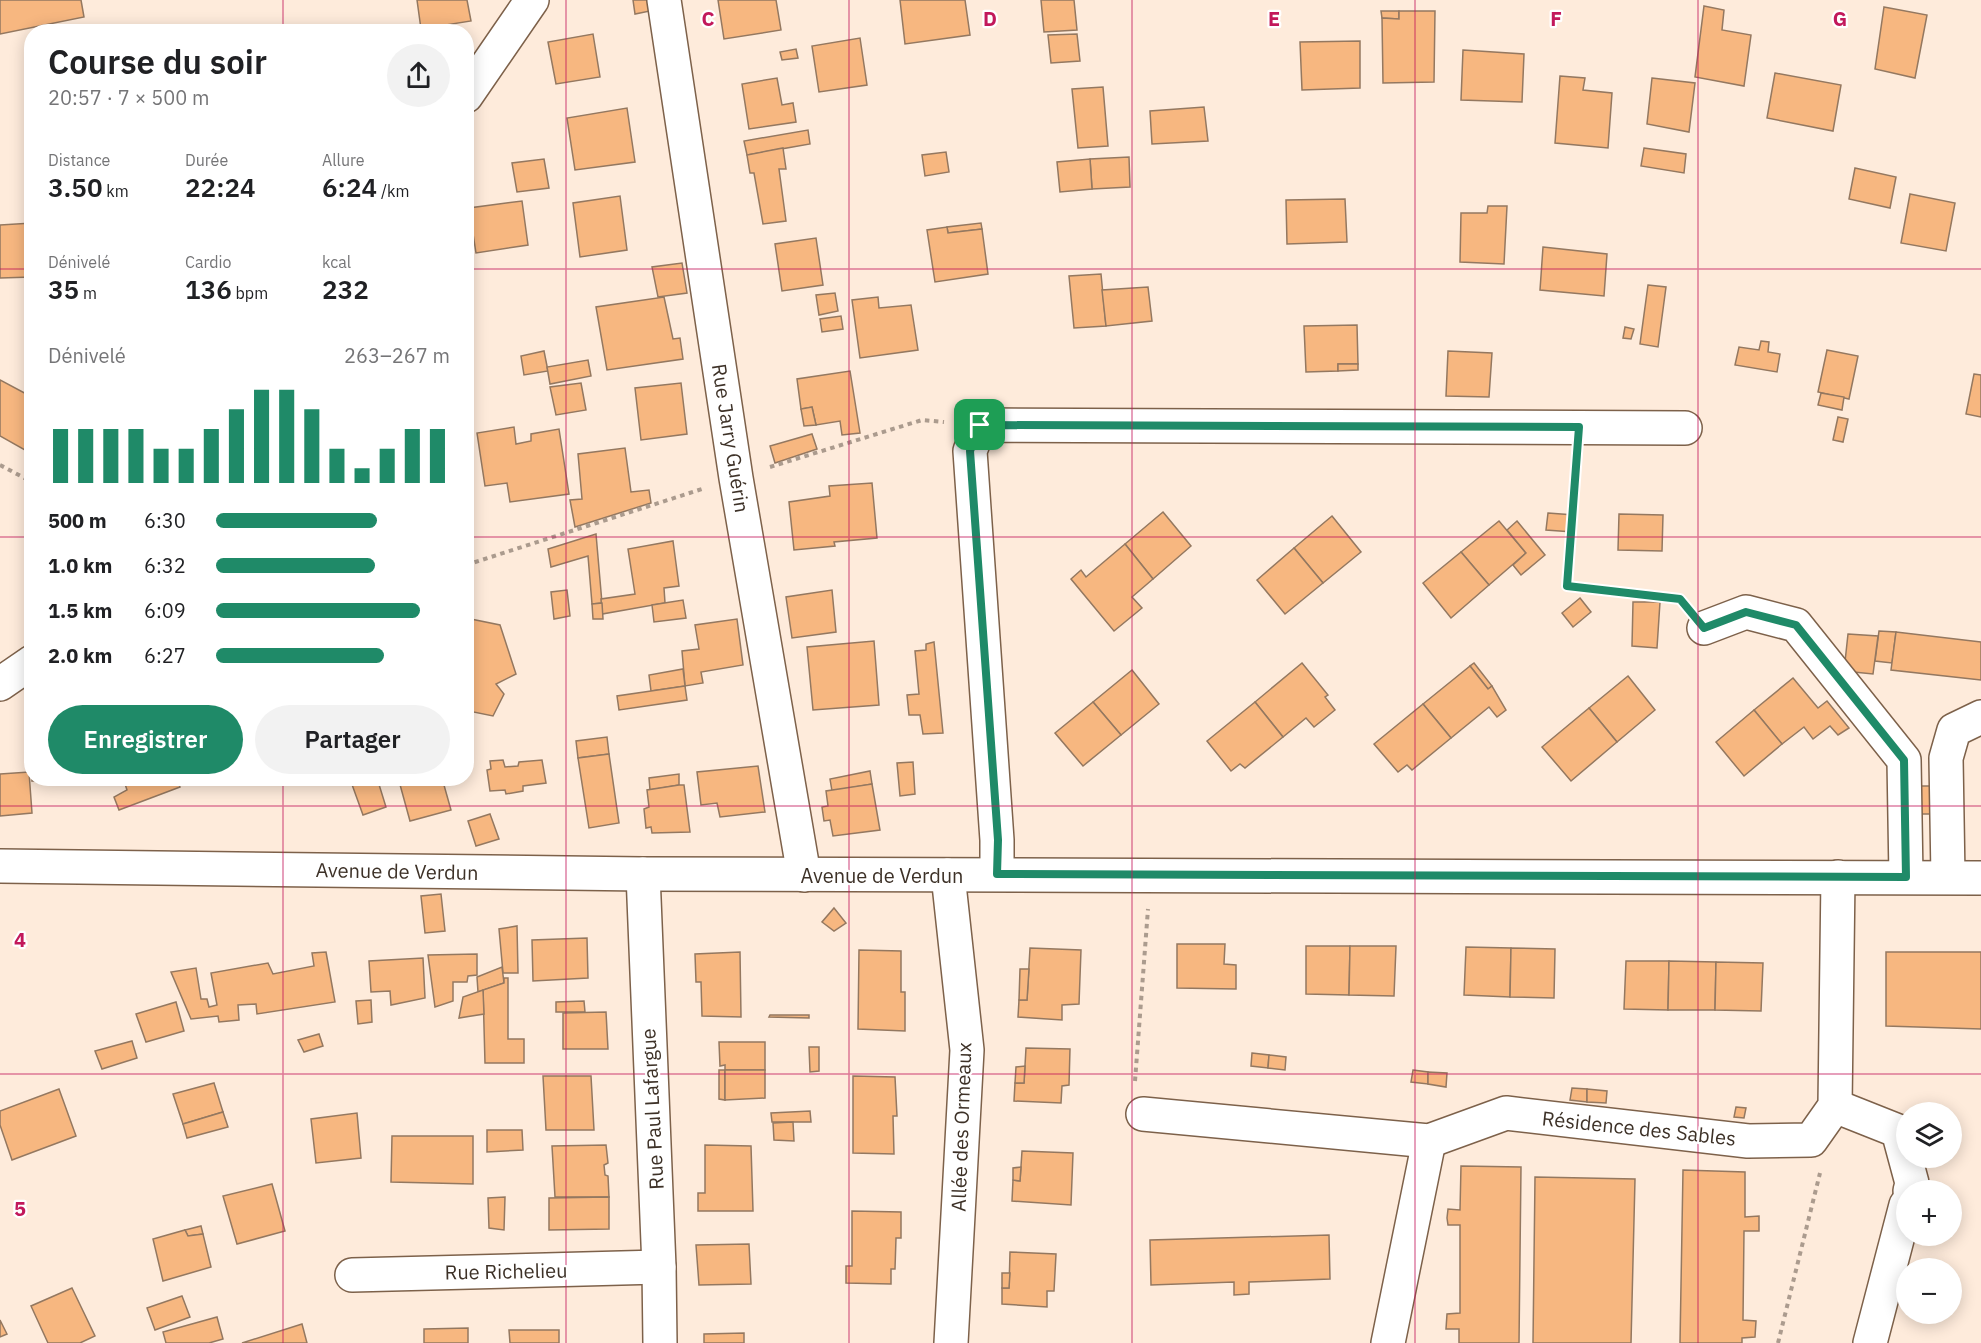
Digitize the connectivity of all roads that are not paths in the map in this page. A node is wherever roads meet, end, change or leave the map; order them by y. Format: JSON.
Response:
{"nodes":[{"id":1,"x":531,"y":0,"type":"edge"},
{"id":2,"x":664,"y":0,"type":"edge"},
{"id":3,"x":474,"y":84,"type":"edge"},
{"id":4,"x":1685,"y":428,"type":"dead end"},
{"id":5,"x":1704,"y":628,"type":"road end"},
{"id":6,"x":24,"y":668,"type":"edge"},
{"id":7,"x":0,"y":684,"type":"edge"},
{"id":8,"x":1981,"y":717,"type":"edge"},
{"id":9,"x":0,"y":866,"type":"edge"},
{"id":10,"x":643,"y":874,"type":"junction"},
{"id":11,"x":997,"y":874,"type":"junction"},
{"id":12,"x":804,"y":875,"type":"junction"},
{"id":13,"x":948,"y":875,"type":"junction"},
{"id":14,"x":1838,"y":877,"type":"junction"},
{"id":15,"x":1906,"y":877,"type":"junction"},
{"id":16,"x":1947,"y":877,"type":"junction"},
{"id":17,"x":1981,"y":878,"type":"edge"},
{"id":18,"x":1835,"y":1106,"type":"junction"},
{"id":19,"x":1143,"y":1114,"type":"road end"},
{"id":20,"x":1429,"y":1141,"type":"junction"},
{"id":21,"x":1911,"y":1180,"type":"edge"},
{"id":22,"x":1896,"y":1243,"type":"edge"},
{"id":23,"x":659,"y":1267,"type":"junction"},
{"id":24,"x":352,"y":1275,"type":"dead end"},
{"id":25,"x":660,"y":1343,"type":"edge"},
{"id":26,"x":951,"y":1343,"type":"edge"},
{"id":27,"x":1388,"y":1343,"type":"edge"},
{"id":28,"x":1870,"y":1343,"type":"edge"}],
"edges":[{"from":1,"to":3,"type":"street"},
{"from":2,"to":12,"type":"street","name":"Rue Jarry Guérin"},
{"from":4,"to":11,"type":"street"},
{"from":5,"to":15,"type":"street"},
{"from":6,"to":7,"type":"street"},
{"from":8,"to":16,"type":"street"},
{"from":9,"to":10,"type":"street","name":"Avenue de Verdun"},
{"from":10,"to":12,"type":"street","name":"Avenue de Verdun"},
{"from":10,"to":23,"type":"street","name":"Rue Paul Lafargue"},
{"from":11,"to":13,"type":"street","name":"Avenue de Verdun"},
{"from":11,"to":14,"type":"street","name":"Avenue de Verdun"},
{"from":12,"to":13,"type":"street","name":"Avenue de Verdun"},
{"from":13,"to":26,"type":"street","name":"Allée des Ormeaux"},
{"from":14,"to":15,"type":"street","name":"Avenue de Verdun"},
{"from":14,"to":18,"type":"street"},
{"from":15,"to":16,"type":"street","name":"Avenue de Verdun"},
{"from":16,"to":17,"type":"street","name":"Avenue de Verdun"},
{"from":18,"to":20,"type":"street","name":"Résidence des Sables"},
{"from":18,"to":21,"type":"street"},
{"from":19,"to":20,"type":"street","name":"Résidence des Sables"},
{"from":20,"to":27,"type":"street"},
{"from":22,"to":28,"type":"street"},
{"from":23,"to":24,"type":"street","name":"Rue Richelieu"},
{"from":23,"to":25,"type":"street","name":"Rue Paul Lafargue"}]}
